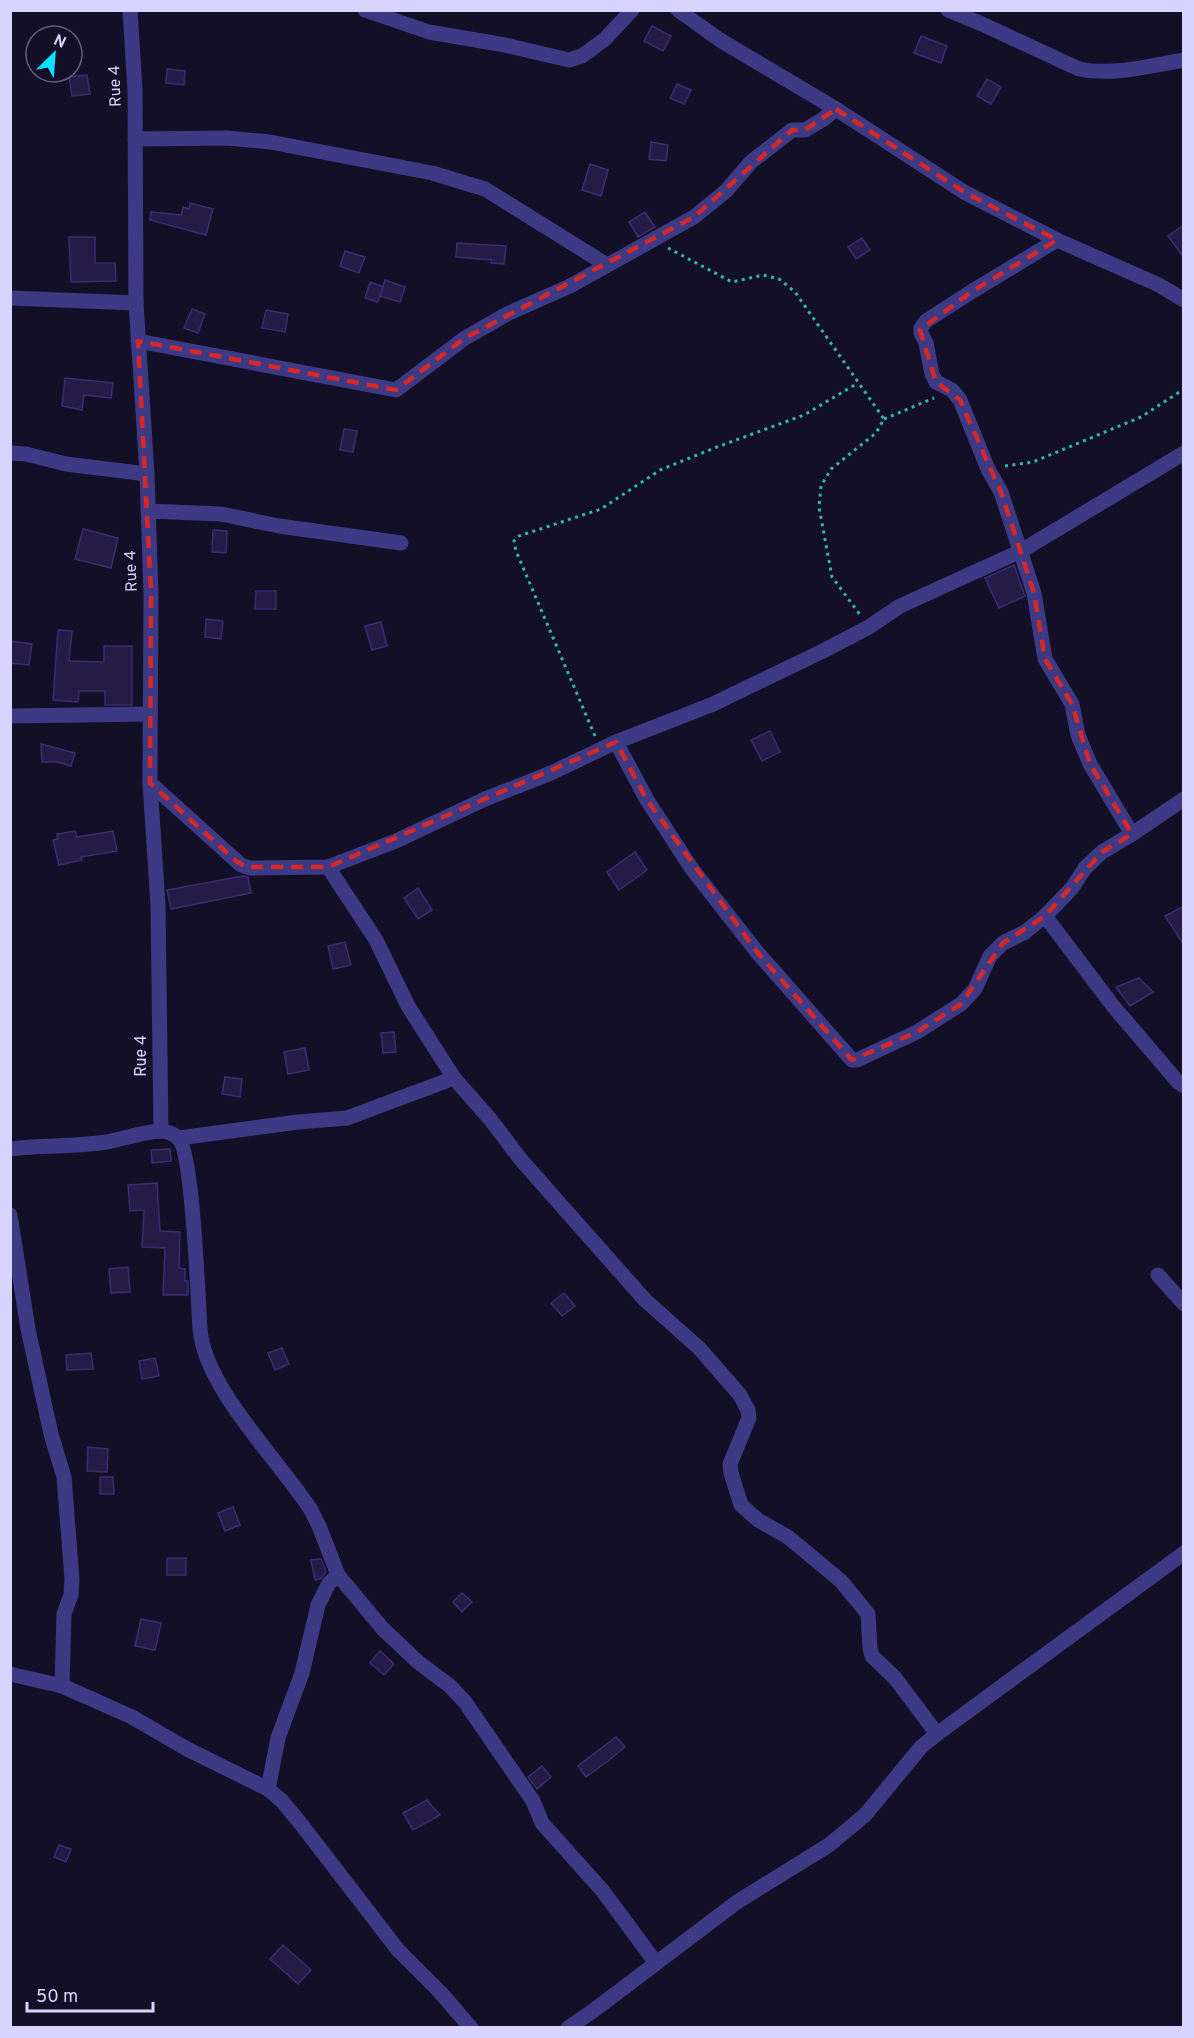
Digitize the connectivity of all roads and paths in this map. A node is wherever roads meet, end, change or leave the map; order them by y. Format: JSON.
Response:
{"nodes":[{"id":1,"x":130,"y":10,"type":"edge"},
{"id":2,"x":365,"y":10,"type":"edge"},
{"id":3,"x":632,"y":10,"type":"edge"},
{"id":4,"x":678,"y":10,"type":"edge"},
{"id":5,"x":948,"y":10,"type":"edge"},
{"id":6,"x":1184,"y":60,"type":"edge"},
{"id":7,"x":836,"y":109,"type":"junction"},
{"id":8,"x":135,"y":139,"type":"junction"},
{"id":9,"x":652,"y":240,"type":"junction"},
{"id":10,"x":1057,"y":240,"type":"junction"},
{"id":11,"x":608,"y":265,"type":"junction"},
{"id":12,"x":10,"y":298,"type":"edge"},
{"id":13,"x":1184,"y":300,"type":"edge"},
{"id":14,"x":136,"y":303,"type":"junction"},
{"id":15,"x":138,"y":341,"type":"junction"},
{"id":16,"x":858,"y":383,"type":"junction"},
{"id":17,"x":1184,"y":389,"type":"edge"},
{"id":18,"x":952,"y":390,"type":"junction"},
{"id":19,"x":884,"y":419,"type":"junction"},
{"id":20,"x":10,"y":453,"type":"edge"},
{"id":21,"x":1184,"y":453,"type":"edge"},
{"id":22,"x":988,"y":469,"type":"junction"},
{"id":23,"x":147,"y":474,"type":"junction"},
{"id":24,"x":148,"y":511,"type":"junction"},
{"id":25,"x":401,"y":543,"type":"dead end"},
{"id":26,"x":1021,"y":551,"type":"junction"},
{"id":27,"x":869,"y":627,"type":"junction"},
{"id":28,"x":150,"y":714,"type":"junction"},
{"id":29,"x":10,"y":716,"type":"edge"},
{"id":30,"x":616,"y":742,"type":"junction"},
{"id":31,"x":601,"y":749,"type":"junction"},
{"id":32,"x":150,"y":783,"type":"junction"},
{"id":33,"x":1184,"y":799,"type":"edge"},
{"id":34,"x":1132,"y":834,"type":"junction"},
{"id":35,"x":328,"y":867,"type":"junction"},
{"id":36,"x":1045,"y":916,"type":"junction"},
{"id":37,"x":454,"y":1078,"type":"junction"},
{"id":38,"x":1184,"y":1086,"type":"edge"},
{"id":39,"x":161,"y":1131,"type":"junction"},
{"id":40,"x":178,"y":1138,"type":"junction"},
{"id":41,"x":10,"y":1149,"type":"edge"},
{"id":42,"x":10,"y":1215,"type":"edge"},
{"id":43,"x":1158,"y":1275,"type":"dead end"},
{"id":44,"x":1184,"y":1304,"type":"edge"},
{"id":45,"x":1184,"y":1554,"type":"edge"},
{"id":46,"x":338,"y":1575,"type":"junction"},
{"id":47,"x":10,"y":1674,"type":"edge"},
{"id":48,"x":62,"y":1686,"type":"junction"},
{"id":49,"x":937,"y":1734,"type":"junction"},
{"id":50,"x":268,"y":1789,"type":"junction"},
{"id":51,"x":656,"y":1963,"type":"junction"},
{"id":52,"x":471,"y":2028,"type":"edge"},
{"id":53,"x":568,"y":2028,"type":"edge"}],
"edges":[{"from":1,"to":8,"type":"street","name":"Rue 4"},
{"from":2,"to":3,"type":"street"},
{"from":4,"to":7,"type":"street"},
{"from":5,"to":6,"type":"street"},
{"from":7,"to":9,"type":"street"},
{"from":7,"to":10,"type":"street"},
{"from":8,"to":11,"type":"street"},
{"from":8,"to":14,"type":"street","name":"Rue 4"},
{"from":9,"to":11,"type":"street"},
{"from":9,"to":16,"type":"path"},
{"from":10,"to":13,"type":"street"},
{"from":10,"to":18,"type":"street"},
{"from":11,"to":15,"type":"street"},
{"from":12,"to":14,"type":"street"},
{"from":14,"to":15,"type":"street","name":"Rue 4"},
{"from":15,"to":23,"type":"street","name":"Rue 4"},
{"from":16,"to":19,"type":"path"},
{"from":16,"to":31,"type":"path"},
{"from":17,"to":22,"type":"path"},
{"from":18,"to":19,"type":"path"},
{"from":18,"to":22,"type":"street"},
{"from":19,"to":27,"type":"path"},
{"from":20,"to":23,"type":"street"},
{"from":21,"to":26,"type":"street"},
{"from":22,"to":26,"type":"street"},
{"from":23,"to":24,"type":"street","name":"Rue 4"},
{"from":24,"to":25,"type":"street"},
{"from":24,"to":28,"type":"street","name":"Rue 4"},
{"from":26,"to":27,"type":"street"},
{"from":26,"to":34,"type":"street"},
{"from":27,"to":30,"type":"street"},
{"from":28,"to":29,"type":"street"},
{"from":28,"to":32,"type":"street","name":"Rue 4"},
{"from":30,"to":31,"type":"street"},
{"from":30,"to":36,"type":"street"},
{"from":31,"to":35,"type":"street"},
{"from":32,"to":35,"type":"street"},
{"from":32,"to":39,"type":"street","name":"Rue 4"},
{"from":33,"to":34,"type":"street"},
{"from":34,"to":36,"type":"street"},
{"from":35,"to":37,"type":"street"},
{"from":36,"to":38,"type":"street"},
{"from":37,"to":40,"type":"street"},
{"from":37,"to":49,"type":"street"},
{"from":39,"to":40,"type":"street"},
{"from":39,"to":41,"type":"street"},
{"from":40,"to":46,"type":"street"},
{"from":42,"to":48,"type":"street"},
{"from":43,"to":44,"type":"street"},
{"from":45,"to":49,"type":"street"},
{"from":46,"to":50,"type":"street"},
{"from":46,"to":51,"type":"street"},
{"from":47,"to":48,"type":"street"},
{"from":48,"to":50,"type":"street"},
{"from":49,"to":51,"type":"street"},
{"from":50,"to":52,"type":"street"},
{"from":51,"to":53,"type":"street"}]}
